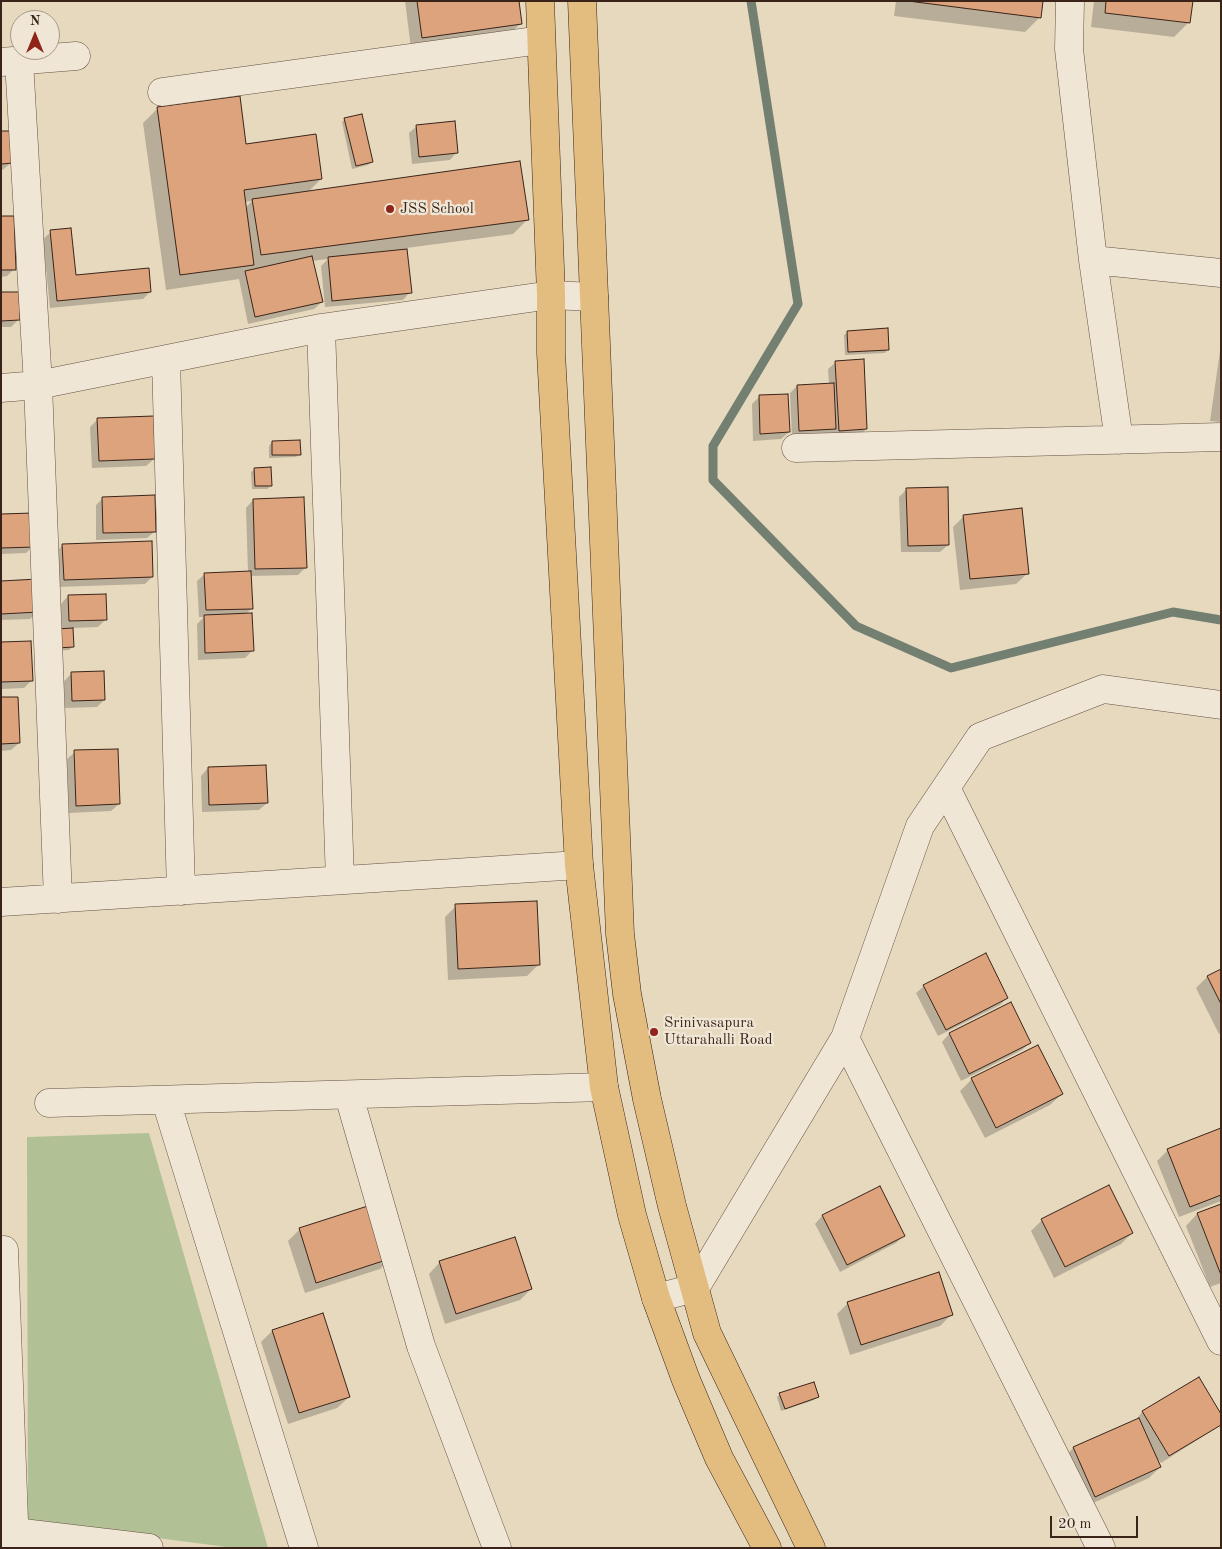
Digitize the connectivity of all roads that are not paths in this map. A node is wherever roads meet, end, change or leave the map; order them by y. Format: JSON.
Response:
{"nodes":[{"id":1,"x":540,"y":1,"type":"edge"},
{"id":2,"x":582,"y":1,"type":"edge"},
{"id":3,"x":1070,"y":1,"type":"edge"},
{"id":4,"x":542,"y":40,"type":"junction"},
{"id":5,"x":76,"y":56,"type":"dead end"},
{"id":6,"x":10,"y":61,"type":"edge"},
{"id":7,"x":162,"y":92,"type":"dead end"},
{"id":8,"x":1093,"y":260,"type":"junction"},
{"id":9,"x":1221,"y":273,"type":"edge"},
{"id":10,"x":552,"y":295,"type":"junction"},
{"id":11,"x":594,"y":297,"type":"junction"},
{"id":12,"x":320,"y":328,"type":"junction"},
{"id":13,"x":166,"y":360,"type":"junction"},
{"id":14,"x":38,"y":385,"type":"junction"},
{"id":15,"x":1,"y":388,"type":"edge"},
{"id":16,"x":1221,"y":437,"type":"edge"},
{"id":17,"x":1119,"y":440,"type":"junction"},
{"id":18,"x":796,"y":448,"type":"dead end"},
{"id":19,"x":1218,"y":710,"type":"edge"},
{"id":20,"x":946,"y":788,"type":"junction"},
{"id":21,"x":580,"y":865,"type":"junction"},
{"id":22,"x":340,"y":880,"type":"junction"},
{"id":23,"x":181,"y":891,"type":"junction"},
{"id":24,"x":58,"y":899,"type":"junction"},
{"id":25,"x":1,"y":902,"type":"edge"},
{"id":26,"x":845,"y":1038,"type":"junction"},
{"id":27,"x":604,"y":1088,"type":"junction"},
{"id":28,"x":349,"y":1096,"type":"junction"},
{"id":29,"x":166,"y":1101,"type":"junction"},
{"id":30,"x":49,"y":1103,"type":"dead end"},
{"id":31,"x":4,"y":1250,"type":"dead end"},
{"id":32,"x":695,"y":1288,"type":"junction"},
{"id":33,"x":656,"y":1298,"type":"junction"},
{"id":34,"x":5,"y":1331,"type":"edge"},
{"id":35,"x":1221,"y":1341,"type":"edge"},
{"id":36,"x":7,"y":1488,"type":"edge"},
{"id":37,"x":14,"y":1540,"type":"edge"},
{"id":38,"x":149,"y":1548,"type":"edge"},
{"id":39,"x":304,"y":1548,"type":"edge"},
{"id":40,"x":497,"y":1548,"type":"edge"},
{"id":41,"x":767,"y":1548,"type":"edge"},
{"id":42,"x":811,"y":1548,"type":"edge"},
{"id":43,"x":1101,"y":1548,"type":"edge"}],
"edges":[{"from":1,"to":4,"type":"main road"},
{"from":2,"to":11,"type":"main road"},
{"from":3,"to":8,"type":"street"},
{"from":4,"to":7,"type":"street"},
{"from":4,"to":10,"type":"main road"},
{"from":5,"to":6,"type":"street"},
{"from":6,"to":14,"type":"street"},
{"from":8,"to":9,"type":"street"},
{"from":8,"to":17,"type":"street"},
{"from":10,"to":11,"type":"street"},
{"from":10,"to":12,"type":"street"},
{"from":10,"to":21,"type":"main road"},
{"from":11,"to":32,"type":"main road"},
{"from":12,"to":13,"type":"street"},
{"from":12,"to":22,"type":"street"},
{"from":13,"to":14,"type":"street"},
{"from":13,"to":23,"type":"street"},
{"from":14,"to":15,"type":"street"},
{"from":14,"to":24,"type":"street"},
{"from":16,"to":17,"type":"street"},
{"from":17,"to":18,"type":"street"},
{"from":19,"to":20,"type":"street"},
{"from":20,"to":26,"type":"street"},
{"from":20,"to":35,"type":"street"},
{"from":21,"to":22,"type":"street"},
{"from":21,"to":27,"type":"main road"},
{"from":22,"to":23,"type":"street"},
{"from":23,"to":24,"type":"street"},
{"from":24,"to":25,"type":"street"},
{"from":26,"to":32,"type":"street"},
{"from":26,"to":43,"type":"street"},
{"from":27,"to":28,"type":"street"},
{"from":27,"to":33,"type":"main road"},
{"from":28,"to":29,"type":"street"},
{"from":28,"to":40,"type":"street"},
{"from":29,"to":30,"type":"street"},
{"from":29,"to":39,"type":"street"},
{"from":31,"to":34,"type":"street"},
{"from":32,"to":33,"type":"street"},
{"from":32,"to":42,"type":"main road"},
{"from":33,"to":41,"type":"main road"},
{"from":34,"to":36,"type":"street"},
{"from":36,"to":37,"type":"street"},
{"from":37,"to":38,"type":"street"}]}
